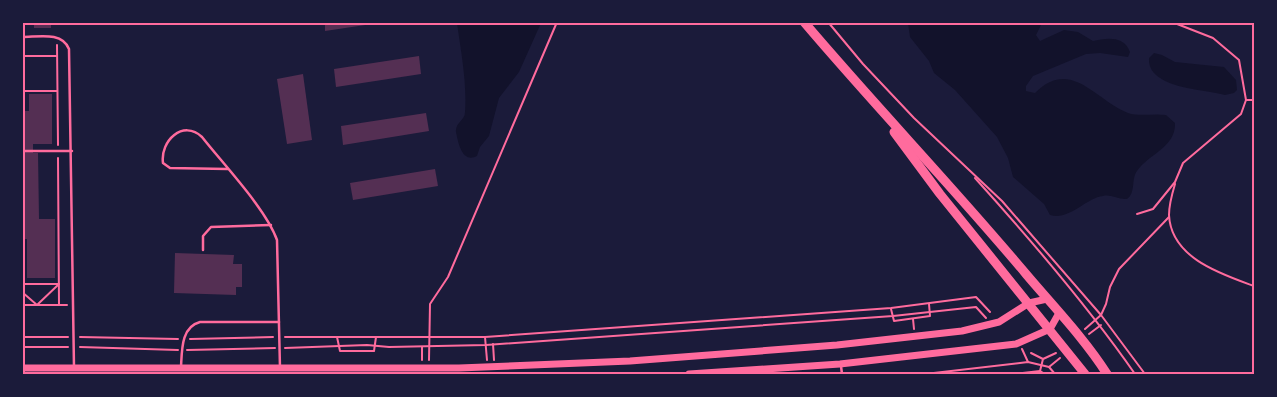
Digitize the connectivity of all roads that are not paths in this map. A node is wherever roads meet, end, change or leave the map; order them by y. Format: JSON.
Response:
{"nodes":[{"id":1,"x":804,"y":22,"type":"edge"},
{"id":2,"x":22,"y":37,"type":"edge"},
{"id":3,"x":874,"y":104,"type":"junction"},
{"id":4,"x":22,"y":151,"type":"edge"},
{"id":5,"x":72,"y":151,"type":"junction"},
{"id":6,"x":227,"y":169,"type":"junction"},
{"id":7,"x":271,"y":225,"type":"junction"},
{"id":8,"x":202,"y":250,"type":"dead end"},
{"id":9,"x":1047,"y":299,"type":"junction"},
{"id":10,"x":1029,"y":303,"type":"junction"},
{"id":11,"x":1059,"y":313,"type":"junction"},
{"id":12,"x":278,"y":322,"type":"junction"},
{"id":13,"x":1050,"y":329,"type":"junction"},
{"id":14,"x":840,"y":364,"type":"junction"},
{"id":15,"x":74,"y":367,"type":"junction"},
{"id":16,"x":22,"y":368,"type":"edge"},
{"id":17,"x":180,"y":368,"type":"junction"},
{"id":18,"x":280,"y":368,"type":"junction"},
{"id":19,"x":690,"y":374,"type":"edge"},
{"id":20,"x":842,"y":374,"type":"edge"},
{"id":21,"x":1085,"y":374,"type":"edge"},
{"id":22,"x":1107,"y":374,"type":"edge"}],
"edges":[{"from":1,"to":3,"type":"highway"},
{"from":2,"to":5,"type":"lane"},
{"from":3,"to":9,"type":"highway"},
{"from":3,"to":10,"type":"highway"},
{"from":4,"to":5,"type":"lane"},
{"from":5,"to":15,"type":"lane"},
{"from":6,"to":6,"type":"lane"},
{"from":6,"to":7,"type":"lane"},
{"from":7,"to":8,"type":"lane"},
{"from":7,"to":12,"type":"lane"},
{"from":9,"to":10,"type":"main road"},
{"from":9,"to":11,"type":"highway"},
{"from":10,"to":13,"type":"highway"},
{"from":10,"to":18,"type":"main road"},
{"from":11,"to":13,"type":"main road"},
{"from":11,"to":22,"type":"highway"},
{"from":12,"to":17,"type":"lane"},
{"from":12,"to":18,"type":"lane"},
{"from":13,"to":14,"type":"main road"},
{"from":13,"to":21,"type":"highway"},
{"from":14,"to":19,"type":"main road"},
{"from":14,"to":20,"type":"lane"},
{"from":15,"to":16,"type":"main road"},
{"from":15,"to":17,"type":"main road"},
{"from":17,"to":18,"type":"main road"}]}
